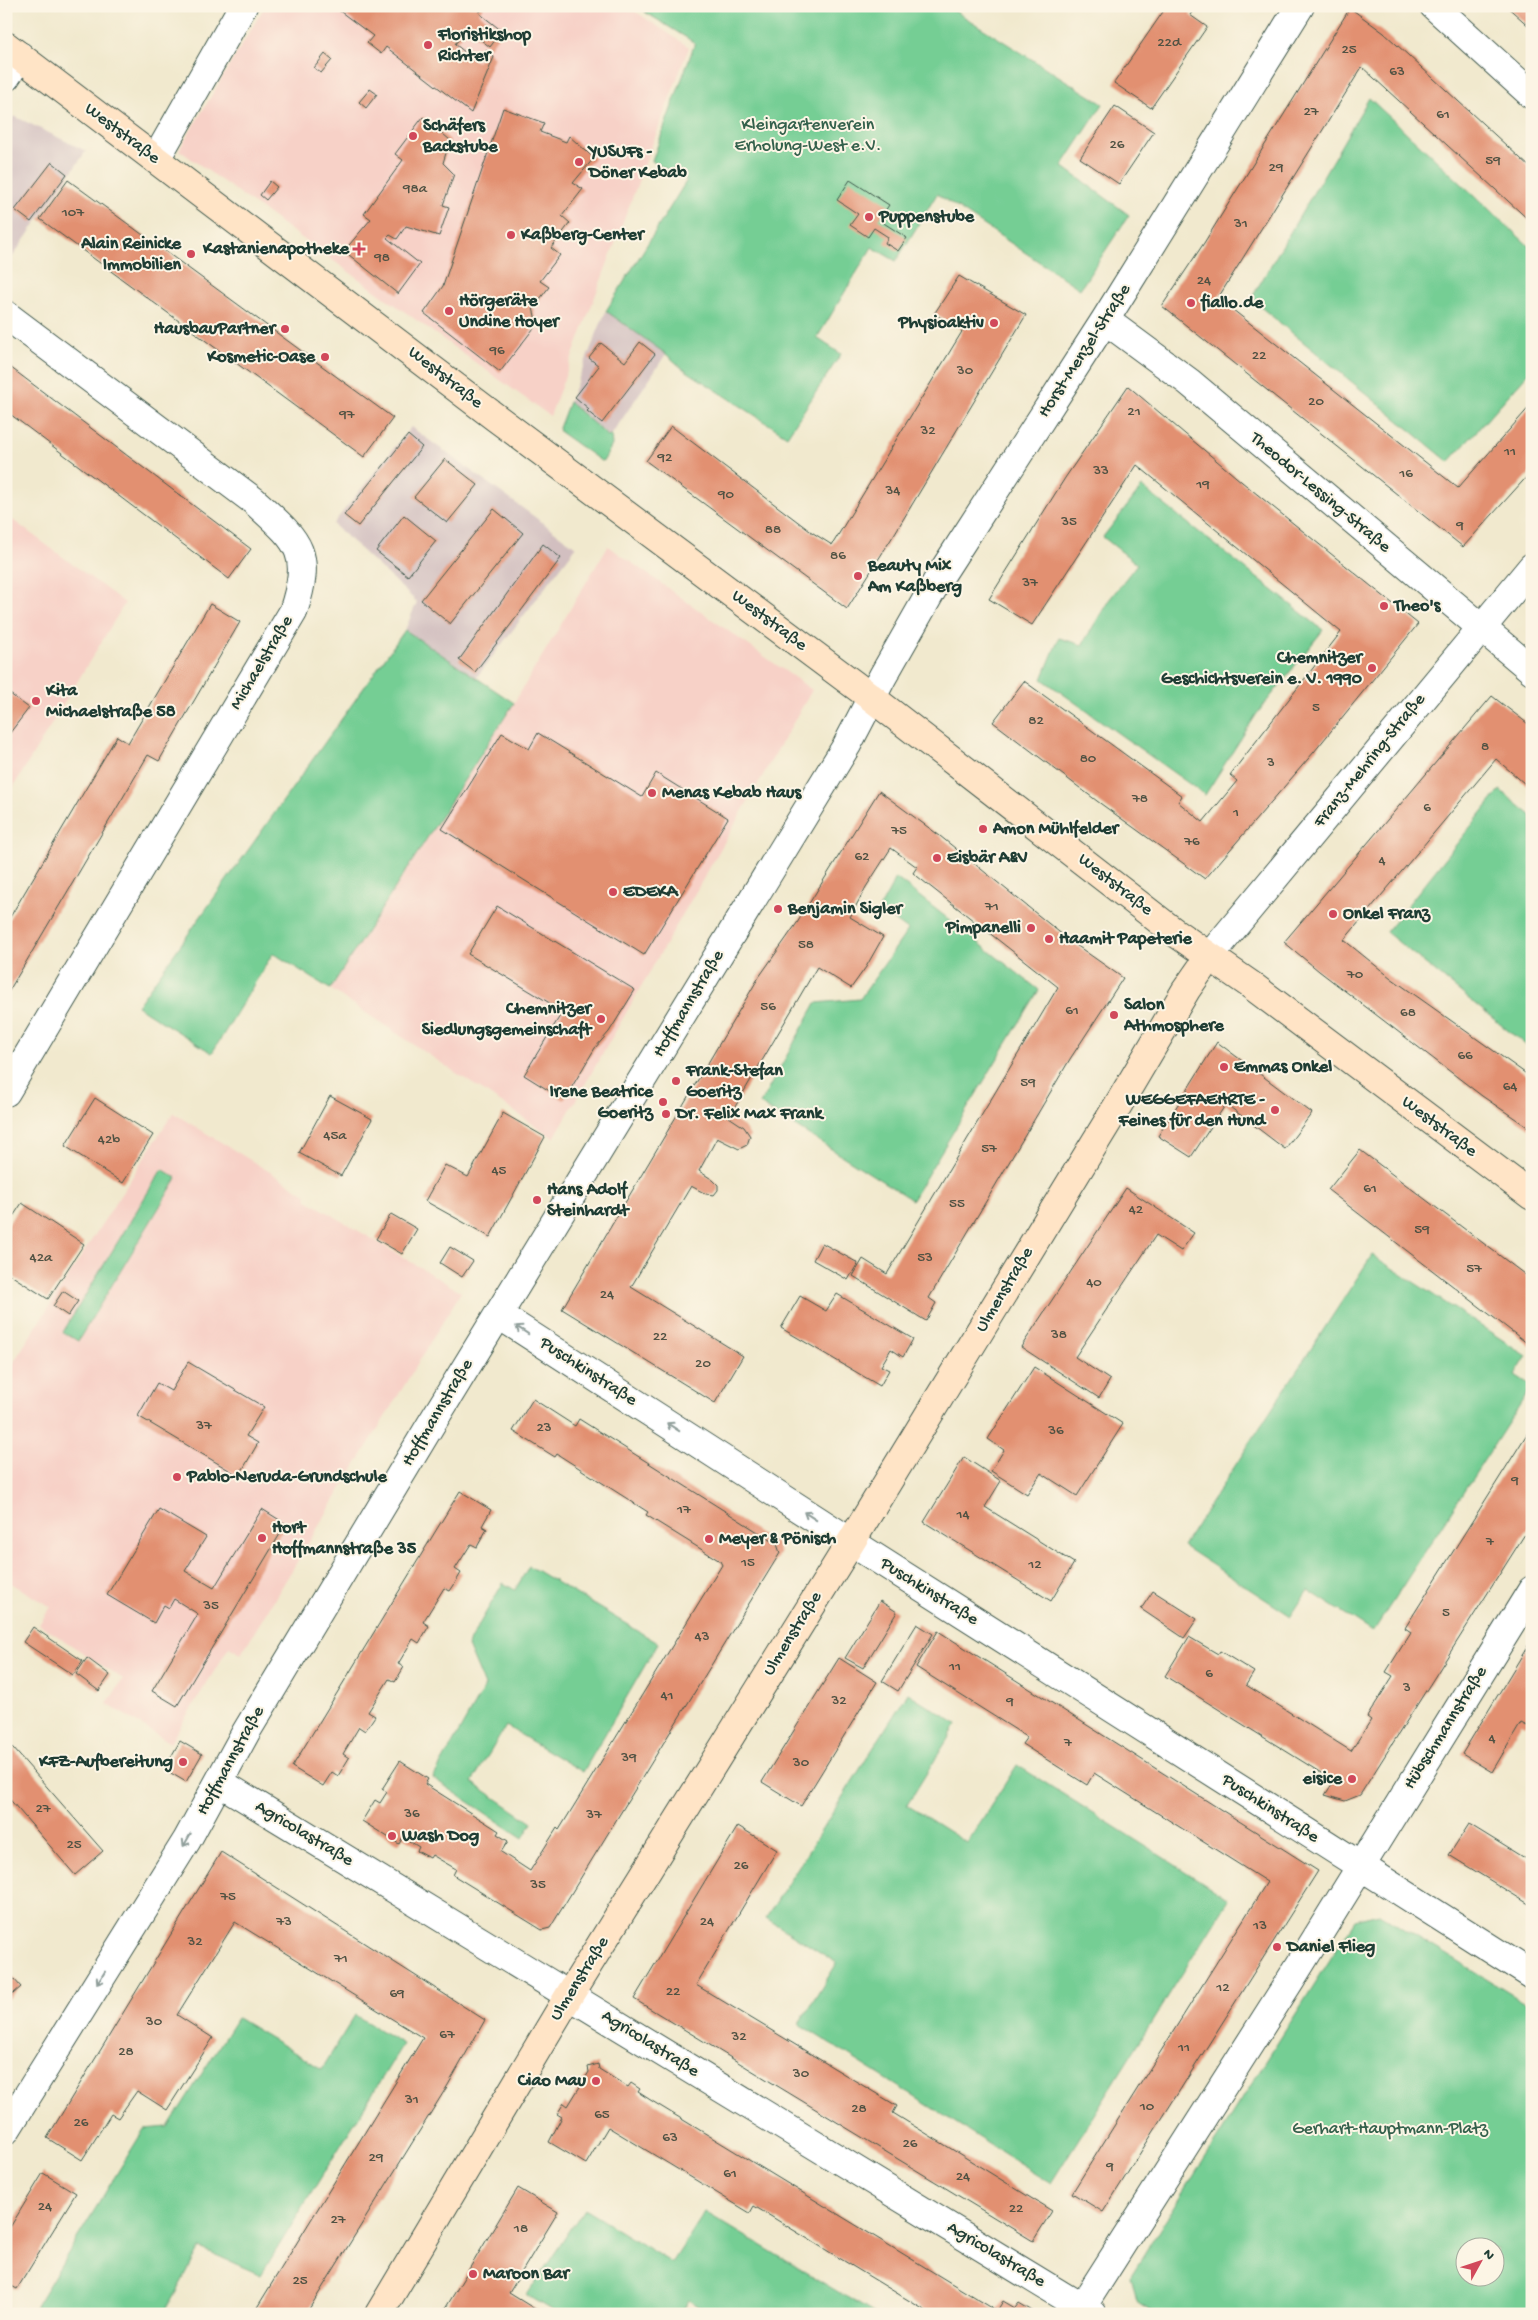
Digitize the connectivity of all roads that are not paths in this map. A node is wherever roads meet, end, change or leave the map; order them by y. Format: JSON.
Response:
{"nodes":[{"id":1,"x":243,"y":6,"type":"edge"},
{"id":2,"x":1300,"y":6,"type":"edge"},
{"id":3,"x":1434,"y":6,"type":"edge"},
{"id":4,"x":11,"y":60,"type":"edge"},
{"id":5,"x":1532,"y":95,"type":"edge"},
{"id":6,"x":156,"y":159,"type":"junction"},
{"id":7,"x":6,"y":315,"type":"edge"},
{"id":8,"x":1105,"y":320,"type":"junction"},
{"id":9,"x":1532,"y":566,"type":"edge"},
{"id":10,"x":1480,"y":628,"type":"junction"},
{"id":11,"x":1532,"y":670,"type":"edge"},
{"id":12,"x":872,"y":698,"type":"junction"},
{"id":13,"x":1210,"y":957,"type":"junction"},
{"id":14,"x":6,"y":1092,"type":"edge"},
{"id":15,"x":1532,"y":1196,"type":"edge"},
{"id":16,"x":499,"y":1315,"type":"junction"},
{"id":17,"x":851,"y":1542,"type":"junction"},
{"id":18,"x":1532,"y":1590,"type":"edge"},
{"id":19,"x":218,"y":1782,"type":"junction"},
{"id":20,"x":1360,"y":1866,"type":"junction"},
{"id":21,"x":1532,"y":1975,"type":"edge"},
{"id":22,"x":570,"y":1994,"type":"junction"},
{"id":23,"x":6,"y":2130,"type":"edge"},
{"id":24,"x":1087,"y":2311,"type":"edge"},
{"id":25,"x":379,"y":2314,"type":"edge"}],
"edges":[{"from":1,"to":6,"type":"street"},
{"from":2,"to":8,"type":"street","name":"Horst-Menzel-Straße"},
{"from":3,"to":5,"type":"street"},
{"from":4,"to":6,"type":"street","name":"Weststraße"},
{"from":6,"to":12,"type":"street","name":"Weststraße"},
{"from":7,"to":14,"type":"street","name":"Michaelstraße"},
{"from":8,"to":10,"type":"street","name":"Theodor-Lessing-Straße"},
{"from":8,"to":12,"type":"street","name":"Horst-Menzel-Straße"},
{"from":9,"to":10,"type":"street","name":"Franz-Mehring-Straße"},
{"from":10,"to":11,"type":"street","name":"Theodor-Lessing-Straße"},
{"from":10,"to":13,"type":"street","name":"Franz-Mehring-Straße"},
{"from":12,"to":13,"type":"street","name":"Weststraße"},
{"from":12,"to":16,"type":"street","name":"Hoffmannstraße"},
{"from":13,"to":15,"type":"street","name":"Weststraße"},
{"from":13,"to":17,"type":"street","name":"Ulmenstraße"},
{"from":17,"to":16,"type":"street","name":"Puschkinstraße","one_way":true},
{"from":16,"to":19,"type":"street","name":"Hoffmannstraße"},
{"from":17,"to":20,"type":"street","name":"Puschkinstraße"},
{"from":17,"to":22,"type":"street","name":"Ulmenstraße"},
{"from":18,"to":20,"type":"street","name":"Hübschmannstraße"},
{"from":19,"to":22,"type":"street","name":"Agricolastraße"},
{"from":19,"to":23,"type":"street","name":"Hoffmannstraße","one_way":true},
{"from":20,"to":21,"type":"street"},
{"from":20,"to":24,"type":"street"},
{"from":22,"to":24,"type":"street","name":"Agricolastraße"},
{"from":22,"to":25,"type":"street","name":"Ulmenstraße"}]}
